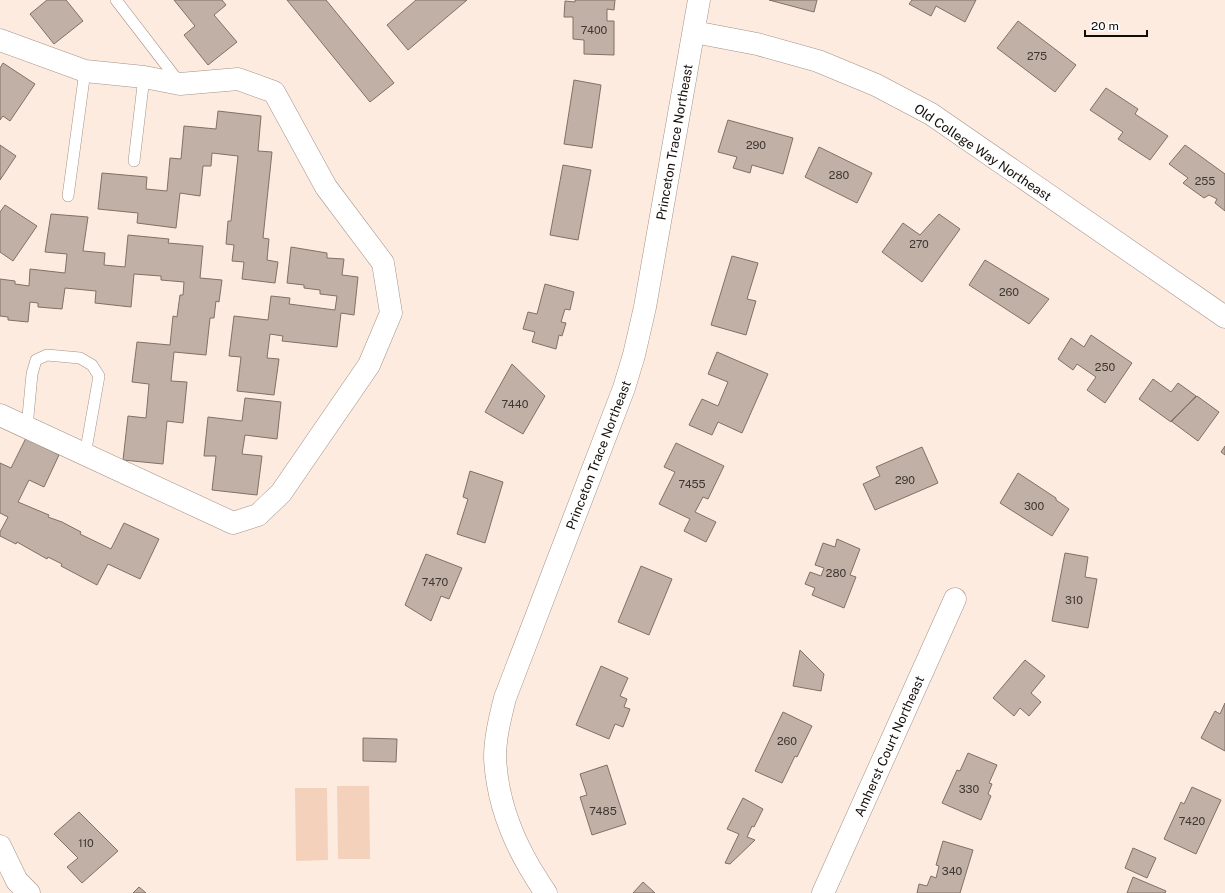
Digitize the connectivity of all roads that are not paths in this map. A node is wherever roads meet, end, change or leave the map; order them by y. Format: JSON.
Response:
{"nodes":[{"id":1,"x":116,"y":0,"type":"edge"},
{"id":2,"x":700,"y":0,"type":"edge"},
{"id":3,"x":694,"y":32,"type":"junction"},
{"id":4,"x":0,"y":40,"type":"edge"},
{"id":5,"x":85,"y":71,"type":"junction"},
{"id":6,"x":144,"y":77,"type":"junction"},
{"id":7,"x":180,"y":84,"type":"junction"},
{"id":8,"x":134,"y":161,"type":"dead end"},
{"id":9,"x":68,"y":196,"type":"dead end"},
{"id":10,"x":1225,"y":317,"type":"edge"},
{"id":11,"x":0,"y":415,"type":"edge"},
{"id":12,"x":27,"y":427,"type":"junction"},
{"id":13,"x":85,"y":455,"type":"junction"},
{"id":14,"x":955,"y":599,"type":"dead end"},
{"id":15,"x":0,"y":846,"type":"edge"},
{"id":16,"x":29,"y":893,"type":"edge"},
{"id":17,"x":546,"y":893,"type":"edge"},
{"id":18,"x":823,"y":893,"type":"edge"}],
"edges":[{"from":1,"to":7,"type":"lane"},
{"from":2,"to":3,"type":"street","name":"Princeton Trace Northeast"},
{"from":3,"to":10,"type":"street","name":"Old College Way Northeast"},
{"from":3,"to":17,"type":"street","name":"Princeton Trace Northeast"},
{"from":4,"to":5,"type":"street"},
{"from":5,"to":6,"type":"street"},
{"from":5,"to":9,"type":"lane"},
{"from":6,"to":7,"type":"street"},
{"from":6,"to":8,"type":"lane"},
{"from":7,"to":13,"type":"street"},
{"from":11,"to":12,"type":"street"},
{"from":12,"to":13,"type":"street"},
{"from":12,"to":13,"type":"lane"},
{"from":14,"to":18,"type":"street","name":"Amherst Court Northeast"},
{"from":15,"to":16,"type":"street"}]}
